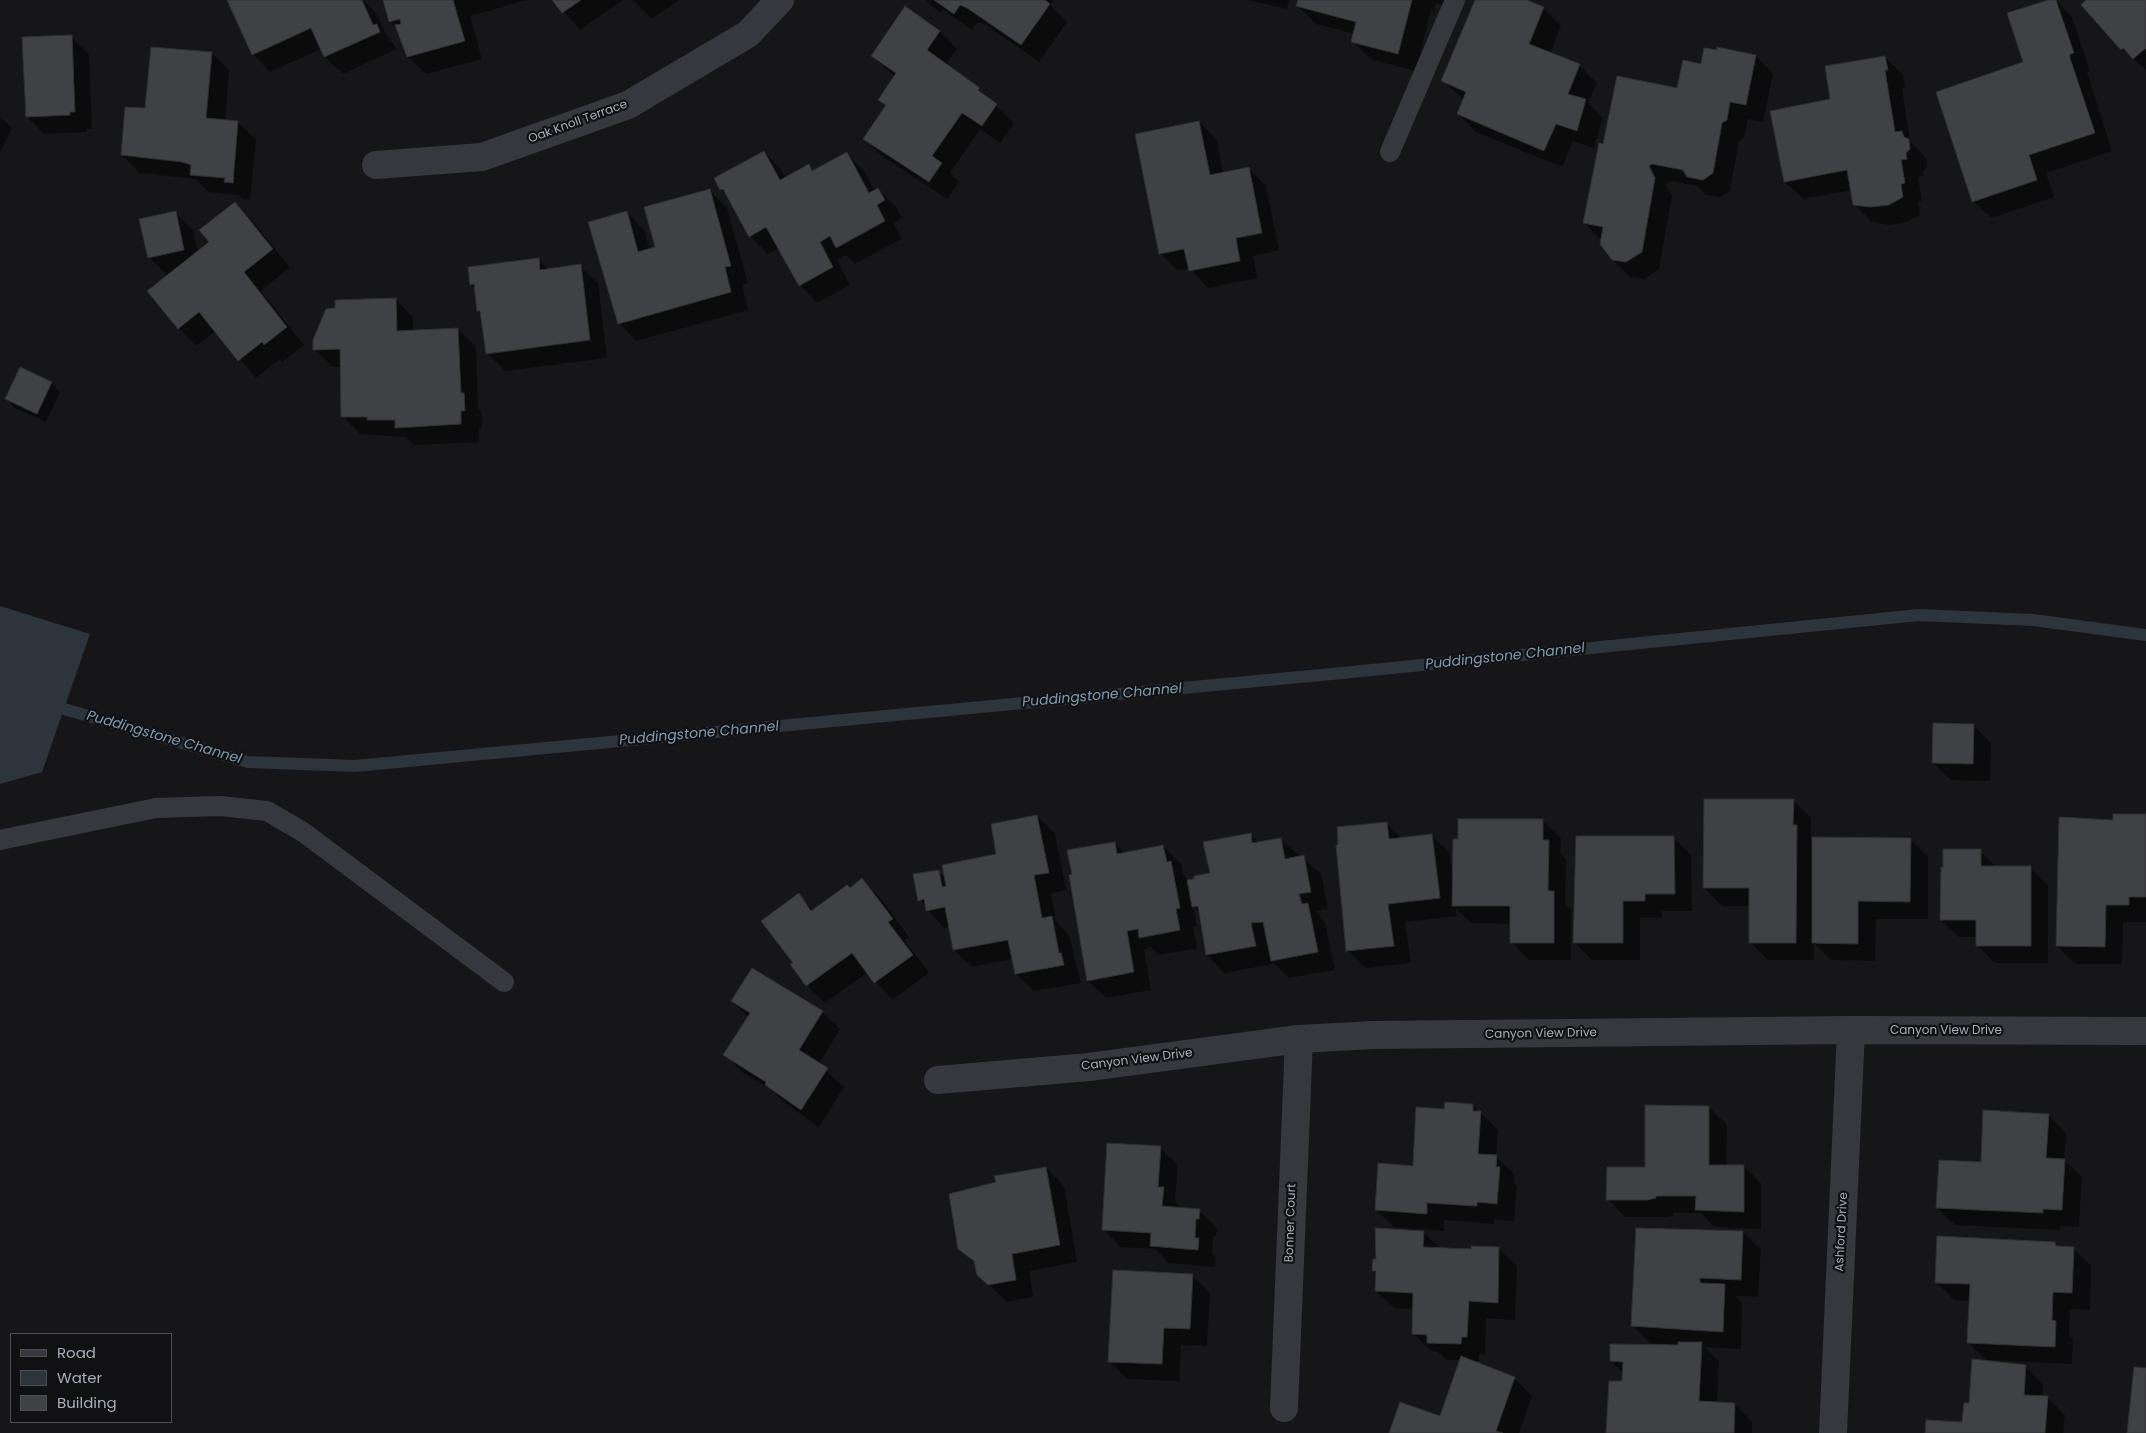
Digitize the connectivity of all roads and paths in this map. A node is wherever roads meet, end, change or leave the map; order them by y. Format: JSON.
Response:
{"nodes":[{"id":1,"x":780,"y":0,"type":"edge"},
{"id":2,"x":1455,"y":0,"type":"edge"},
{"id":3,"x":1390,"y":152,"type":"dead end"},
{"id":4,"x":376,"y":165,"type":"dead end"},
{"id":5,"x":0,"y":840,"type":"edge"},
{"id":6,"x":504,"y":982,"type":"dead end"},
{"id":7,"x":1851,"y":1030,"type":"junction"},
{"id":8,"x":2146,"y":1031,"type":"edge"},
{"id":9,"x":1299,"y":1039,"type":"junction"},
{"id":10,"x":938,"y":1080,"type":"dead end"},
{"id":11,"x":1284,"y":1408,"type":"dead end"},
{"id":12,"x":1833,"y":1433,"type":"edge"}],
"edges":[{"from":1,"to":4,"type":"street","name":"Oak Knoll Terrace"},
{"from":2,"to":3,"type":"lane"},
{"from":5,"to":6,"type":"lane"},
{"from":7,"to":8,"type":"street","name":"Canyon View Drive"},
{"from":7,"to":9,"type":"street","name":"Canyon View Drive"},
{"from":7,"to":12,"type":"street","name":"Ashford Drive"},
{"from":9,"to":10,"type":"street","name":"Canyon View Drive"},
{"from":9,"to":11,"type":"street","name":"Bonner Court"}]}
